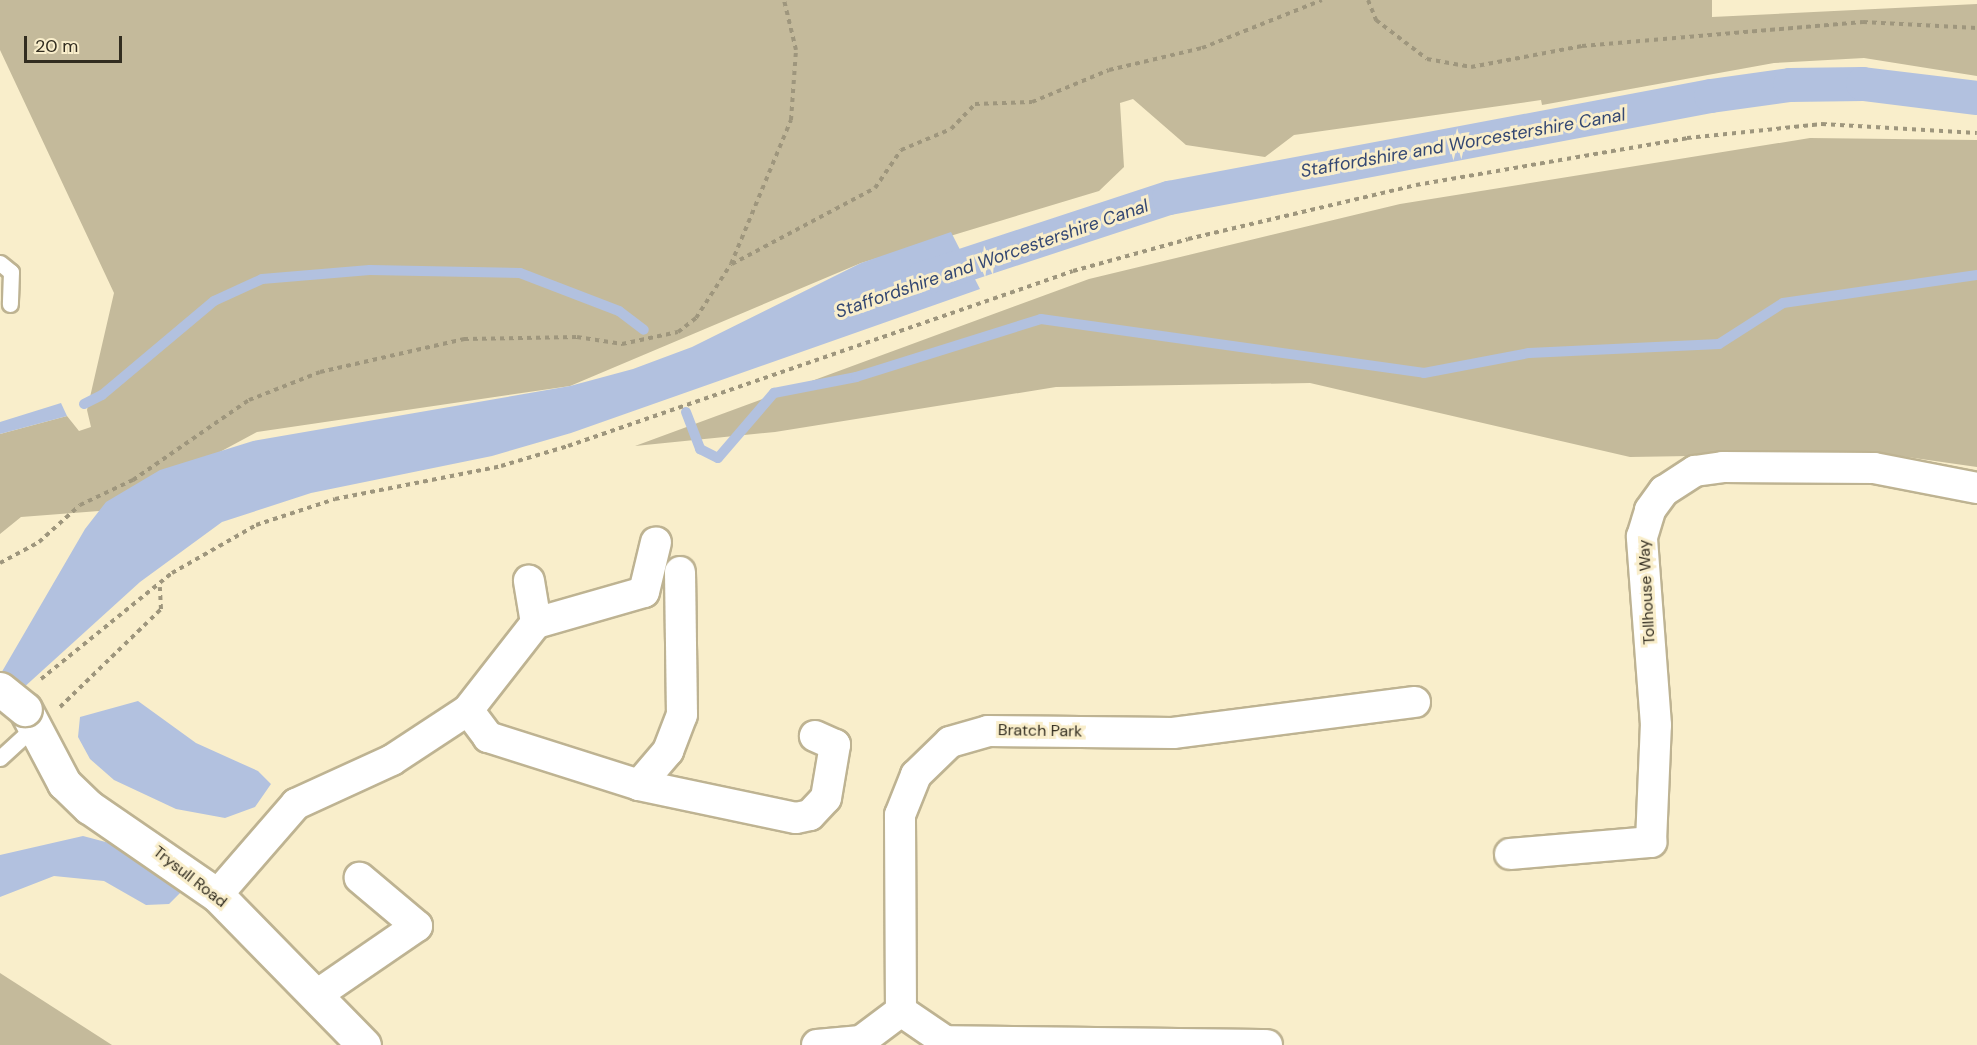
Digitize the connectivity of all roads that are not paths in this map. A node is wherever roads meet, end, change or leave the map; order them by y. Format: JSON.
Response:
{"nodes":[{"id":1,"x":0,"y":262,"type":"edge"},
{"id":2,"x":10,"y":304,"type":"dead end"},
{"id":3,"x":1977,"y":488,"type":"edge"},
{"id":4,"x":656,"y":542,"type":"dead end"},
{"id":5,"x":680,"y":572,"type":"dead end"},
{"id":6,"x":529,"y":580,"type":"dead end"},
{"id":7,"x":536,"y":623,"type":"junction"},
{"id":8,"x":0,"y":688,"type":"edge"},
{"id":9,"x":1415,"y":702,"type":"dead end"},
{"id":10,"x":33,"y":706,"type":"junction"},
{"id":11,"x":468,"y":710,"type":"junction"},
{"id":12,"x":814,"y":736,"type":"dead end"},
{"id":13,"x":0,"y":758,"type":"edge"},
{"id":14,"x":639,"y":784,"type":"junction"},
{"id":15,"x":1510,"y":854,"type":"dead end"},
{"id":16,"x":360,"y":878,"type":"dead end"},
{"id":17,"x":217,"y":895,"type":"junction"},
{"id":18,"x":318,"y":994,"type":"junction"},
{"id":19,"x":901,"y":1011,"type":"junction"},
{"id":20,"x":364,"y":1045,"type":"edge"},
{"id":21,"x":817,"y":1045,"type":"edge"},
{"id":22,"x":1267,"y":1045,"type":"edge"}],
"edges":[{"from":1,"to":2,"type":"lane"},
{"from":3,"to":15,"type":"street","name":"Tollhouse Way"},
{"from":4,"to":7,"type":"street"},
{"from":5,"to":14,"type":"street"},
{"from":6,"to":7,"type":"street"},
{"from":7,"to":11,"type":"street"},
{"from":8,"to":10,"type":"street","bridge":true},
{"from":9,"to":19,"type":"street","name":"Bratch Park"},
{"from":10,"to":13,"type":"lane"},
{"from":10,"to":17,"type":"street","name":"Trysull Road"},
{"from":11,"to":14,"type":"street"},
{"from":11,"to":17,"type":"street"},
{"from":12,"to":14,"type":"street"},
{"from":16,"to":18,"type":"street"},
{"from":17,"to":18,"type":"street","name":"Trysull Road"},
{"from":18,"to":20,"type":"street","name":"Trysull Road"},
{"from":19,"to":21,"type":"street"},
{"from":19,"to":22,"type":"street"}]}
